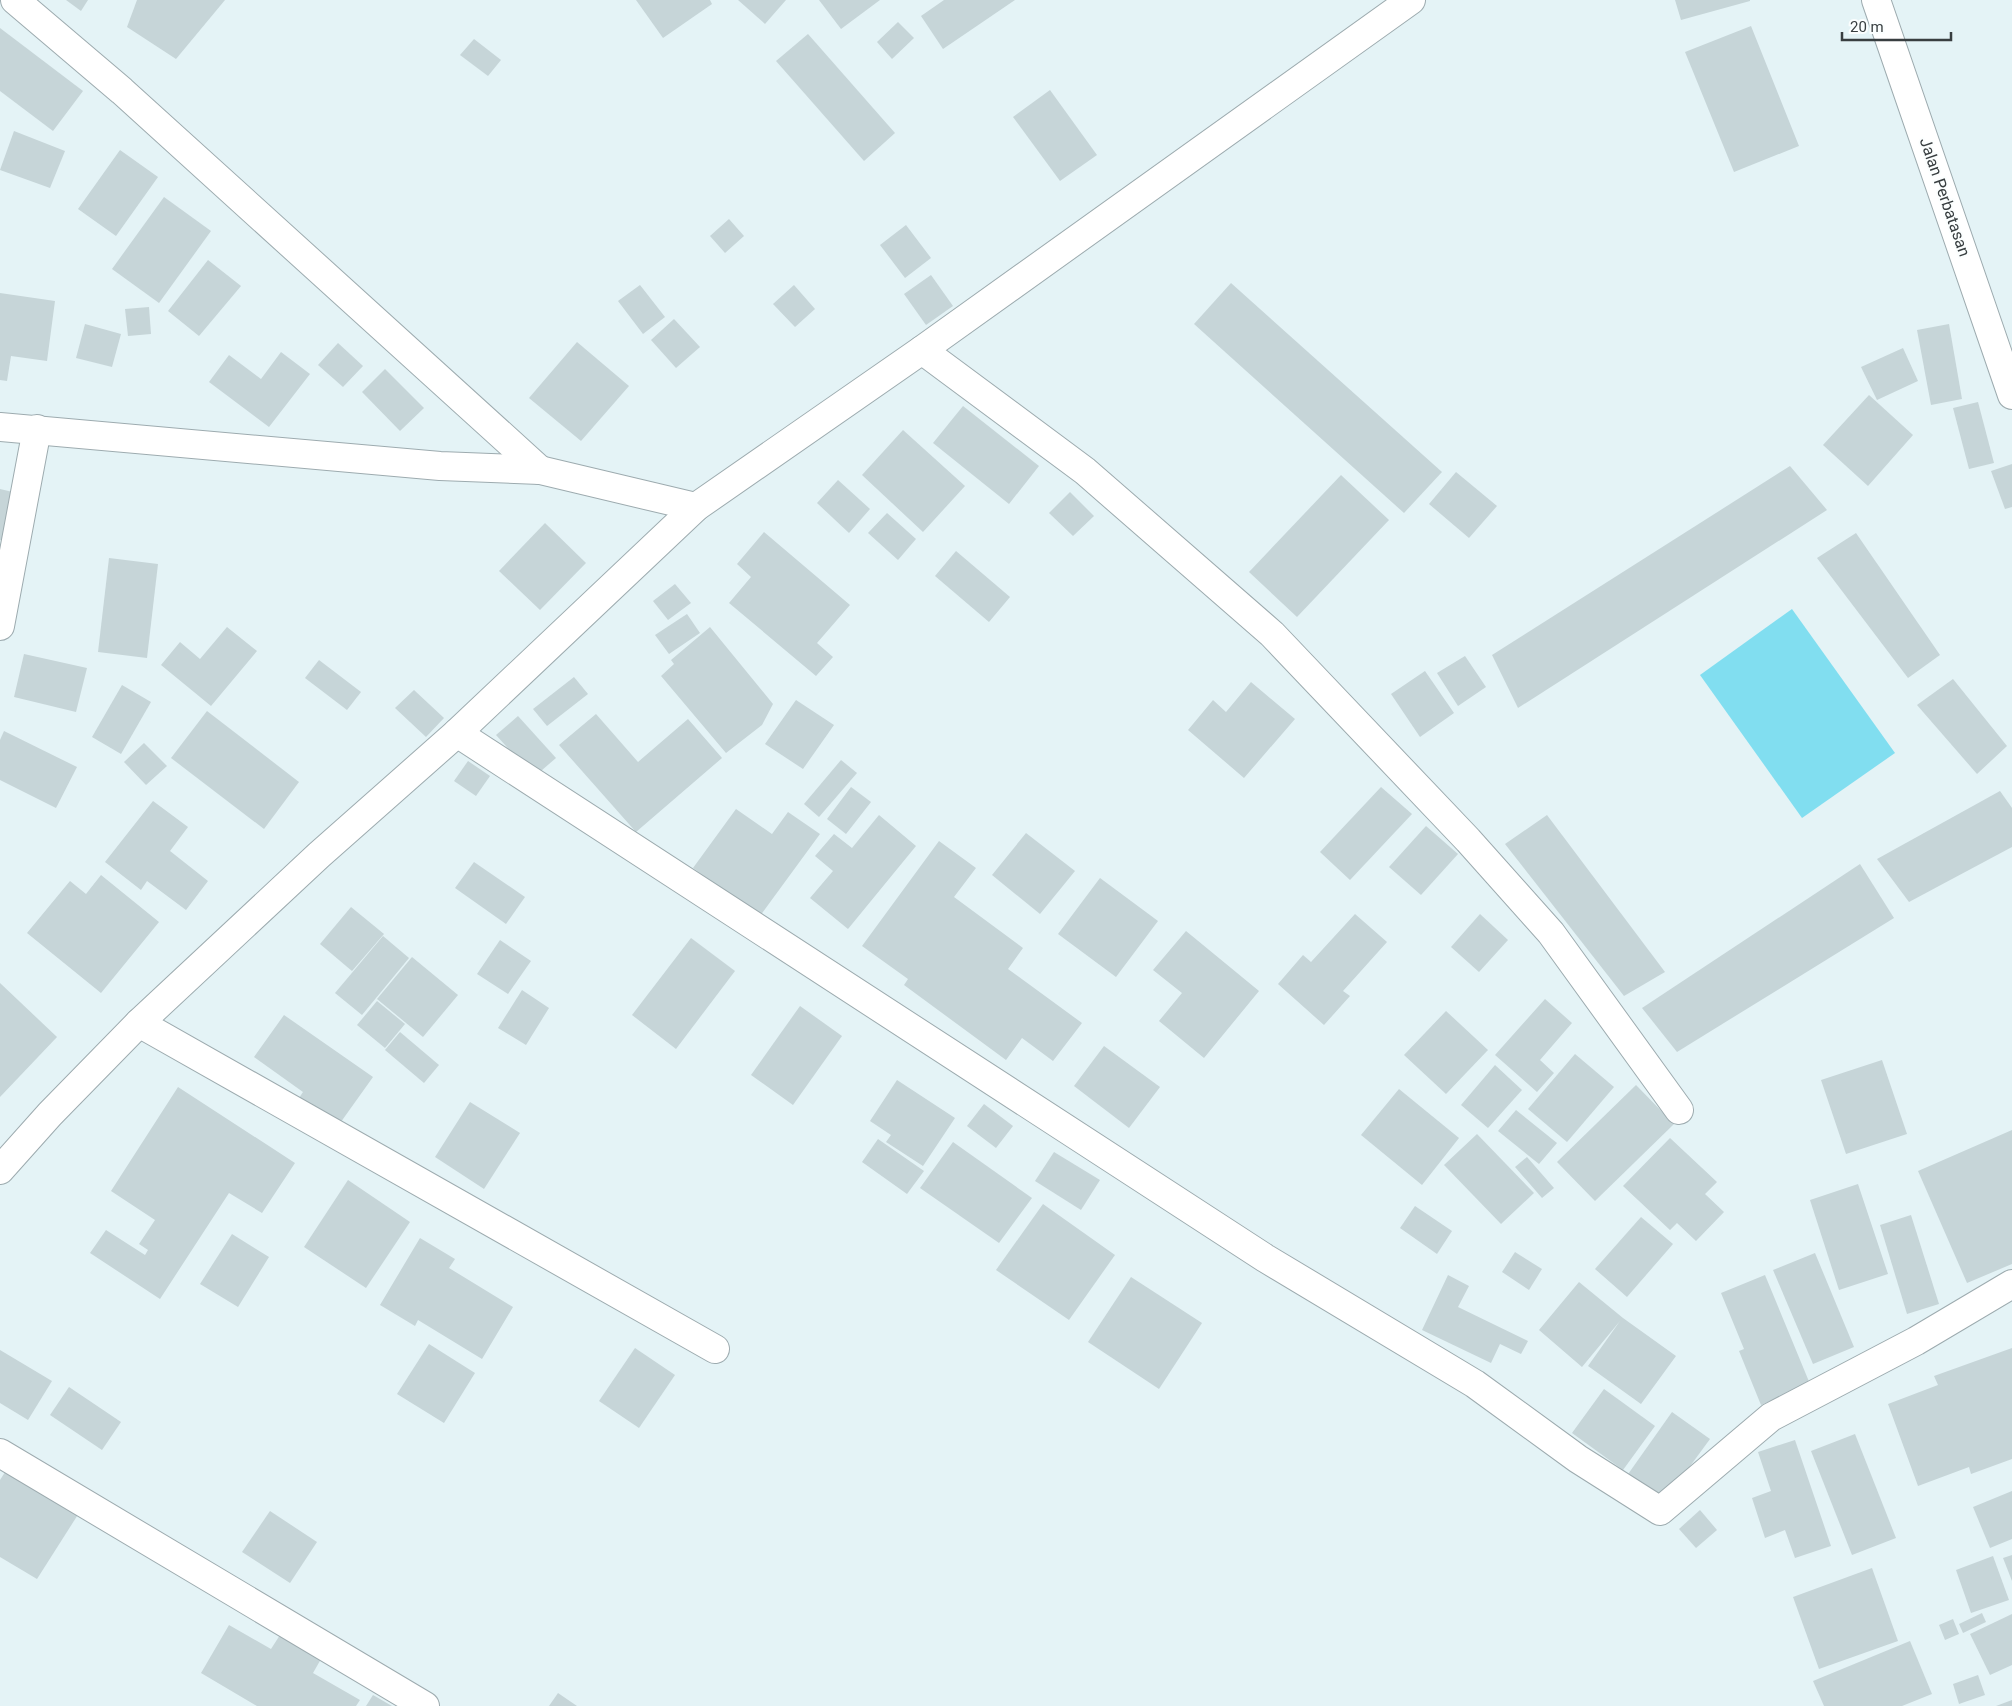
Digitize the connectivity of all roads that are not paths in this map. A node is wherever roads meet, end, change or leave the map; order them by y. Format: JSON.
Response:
{"nodes":[{"id":1,"x":15,"y":0,"type":"edge"},
{"id":2,"x":1411,"y":0,"type":"edge"},
{"id":3,"x":1876,"y":0,"type":"edge"},
{"id":4,"x":922,"y":350,"type":"junction"},
{"id":5,"x":2012,"y":395,"type":"edge"},
{"id":6,"x":0,"y":427,"type":"edge"},
{"id":7,"x":37,"y":429,"type":"junction"},
{"id":8,"x":540,"y":470,"type":"junction"},
{"id":9,"x":696,"y":508,"type":"junction"},
{"id":10,"x":0,"y":626,"type":"edge"},
{"id":11,"x":457,"y":733,"type":"junction"},
{"id":12,"x":139,"y":1023,"type":"junction"},
{"id":13,"x":1678,"y":1110,"type":"dead end"},
{"id":14,"x":0,"y":1170,"type":"edge"},
{"id":15,"x":2012,"y":1284,"type":"edge"},
{"id":16,"x":715,"y":1349,"type":"dead end"},
{"id":17,"x":0,"y":1453,"type":"edge"},
{"id":18,"x":425,"y":1706,"type":"edge"}],
"edges":[{"from":1,"to":8,"type":"street"},
{"from":2,"to":4,"type":"street"},
{"from":3,"to":5,"type":"street","name":"Jalan Perbatasan"},
{"from":4,"to":9,"type":"street"},
{"from":4,"to":13,"type":"street"},
{"from":6,"to":7,"type":"street"},
{"from":7,"to":8,"type":"street"},
{"from":7,"to":10,"type":"street"},
{"from":8,"to":9,"type":"street"},
{"from":9,"to":11,"type":"street"},
{"from":11,"to":12,"type":"street"},
{"from":11,"to":15,"type":"street"},
{"from":12,"to":14,"type":"street"},
{"from":12,"to":16,"type":"street"},
{"from":17,"to":18,"type":"street"}]}
